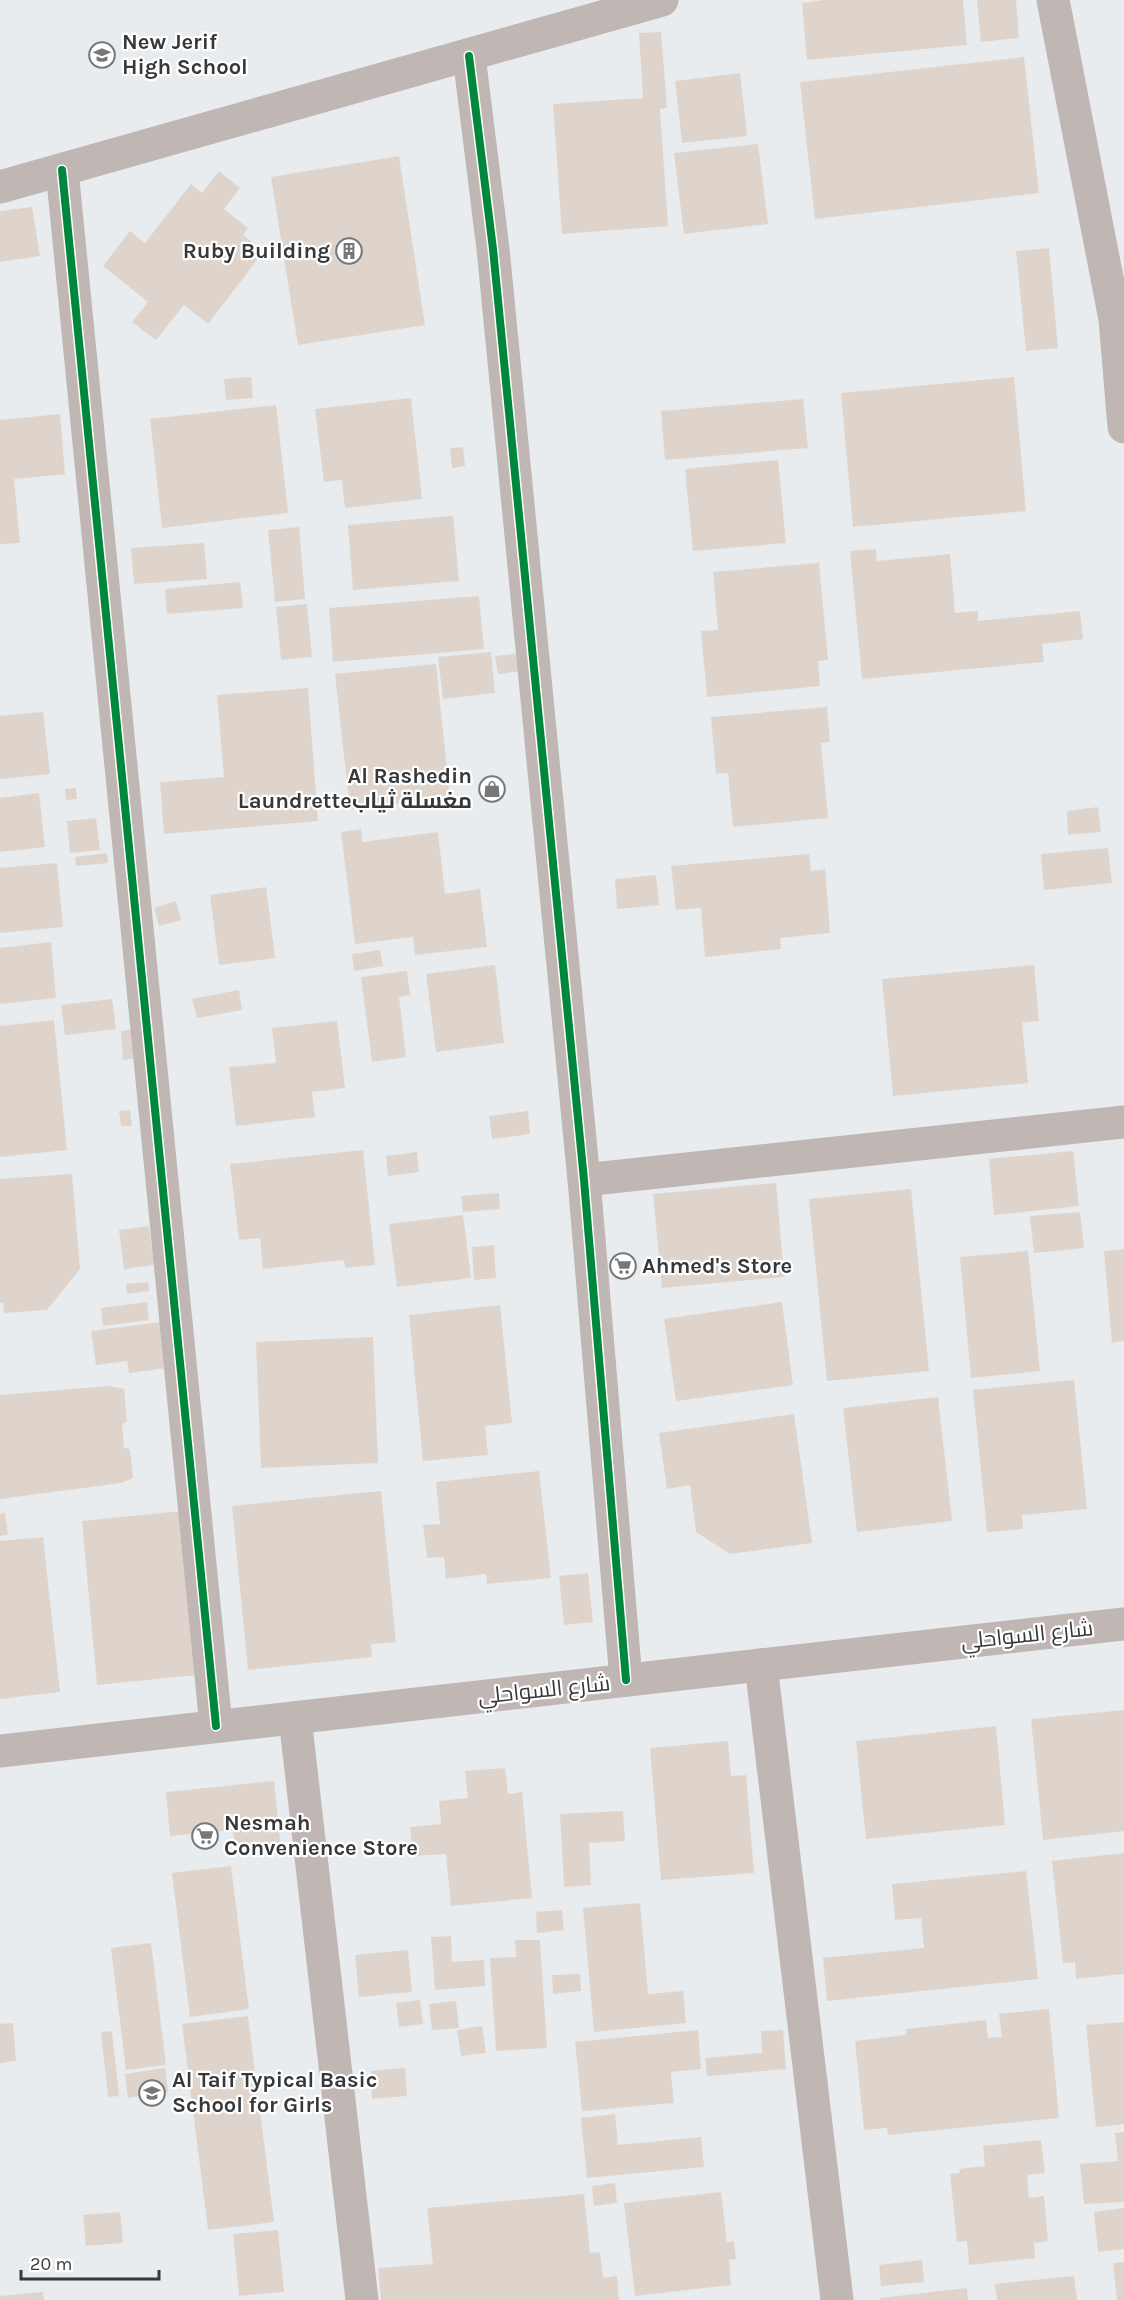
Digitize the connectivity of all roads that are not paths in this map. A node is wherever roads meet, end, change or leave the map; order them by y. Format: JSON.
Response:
{"nodes":[{"id":1,"x":662,"y":0,"type":"edge"},
{"id":2,"x":1053,"y":0,"type":"edge"},
{"id":3,"x":469,"y":57,"type":"junction"},
{"id":4,"x":62,"y":170,"type":"junction"},
{"id":5,"x":0,"y":187,"type":"edge"},
{"id":6,"x":1120,"y":319,"type":"edge"},
{"id":7,"x":1124,"y":427,"type":"edge"},
{"id":8,"x":1124,"y":1122,"type":"edge"},
{"id":9,"x":584,"y":1180,"type":"junction"},
{"id":10,"x":1124,"y":1624,"type":"edge"},
{"id":11,"x":761,"y":1665,"type":"junction"},
{"id":12,"x":626,"y":1680,"type":"junction"},
{"id":13,"x":295,"y":1718,"type":"junction"},
{"id":14,"x":216,"y":1726,"type":"junction"},
{"id":15,"x":0,"y":1751,"type":"edge"},
{"id":16,"x":362,"y":2300,"type":"edge"},
{"id":17,"x":837,"y":2300,"type":"edge"}],
"edges":[{"from":1,"to":3,"type":"street"},
{"from":2,"to":6,"type":"street"},
{"from":3,"to":4,"type":"street"},
{"from":3,"to":9,"type":"street"},
{"from":4,"to":5,"type":"street"},
{"from":4,"to":14,"type":"street"},
{"from":6,"to":7,"type":"street"},
{"from":8,"to":9,"type":"street"},
{"from":9,"to":12,"type":"street"},
{"from":10,"to":11,"type":"street","name":"شارع السواحلي"},
{"from":11,"to":12,"type":"street","name":"شارع السواحلي"},
{"from":11,"to":17,"type":"street"},
{"from":12,"to":13,"type":"street","name":"شارع السواحلي"},
{"from":13,"to":14,"type":"street","name":"شارع السواحلي"},
{"from":13,"to":16,"type":"street"},
{"from":14,"to":15,"type":"street","name":"شارع السواحلي"}]}
